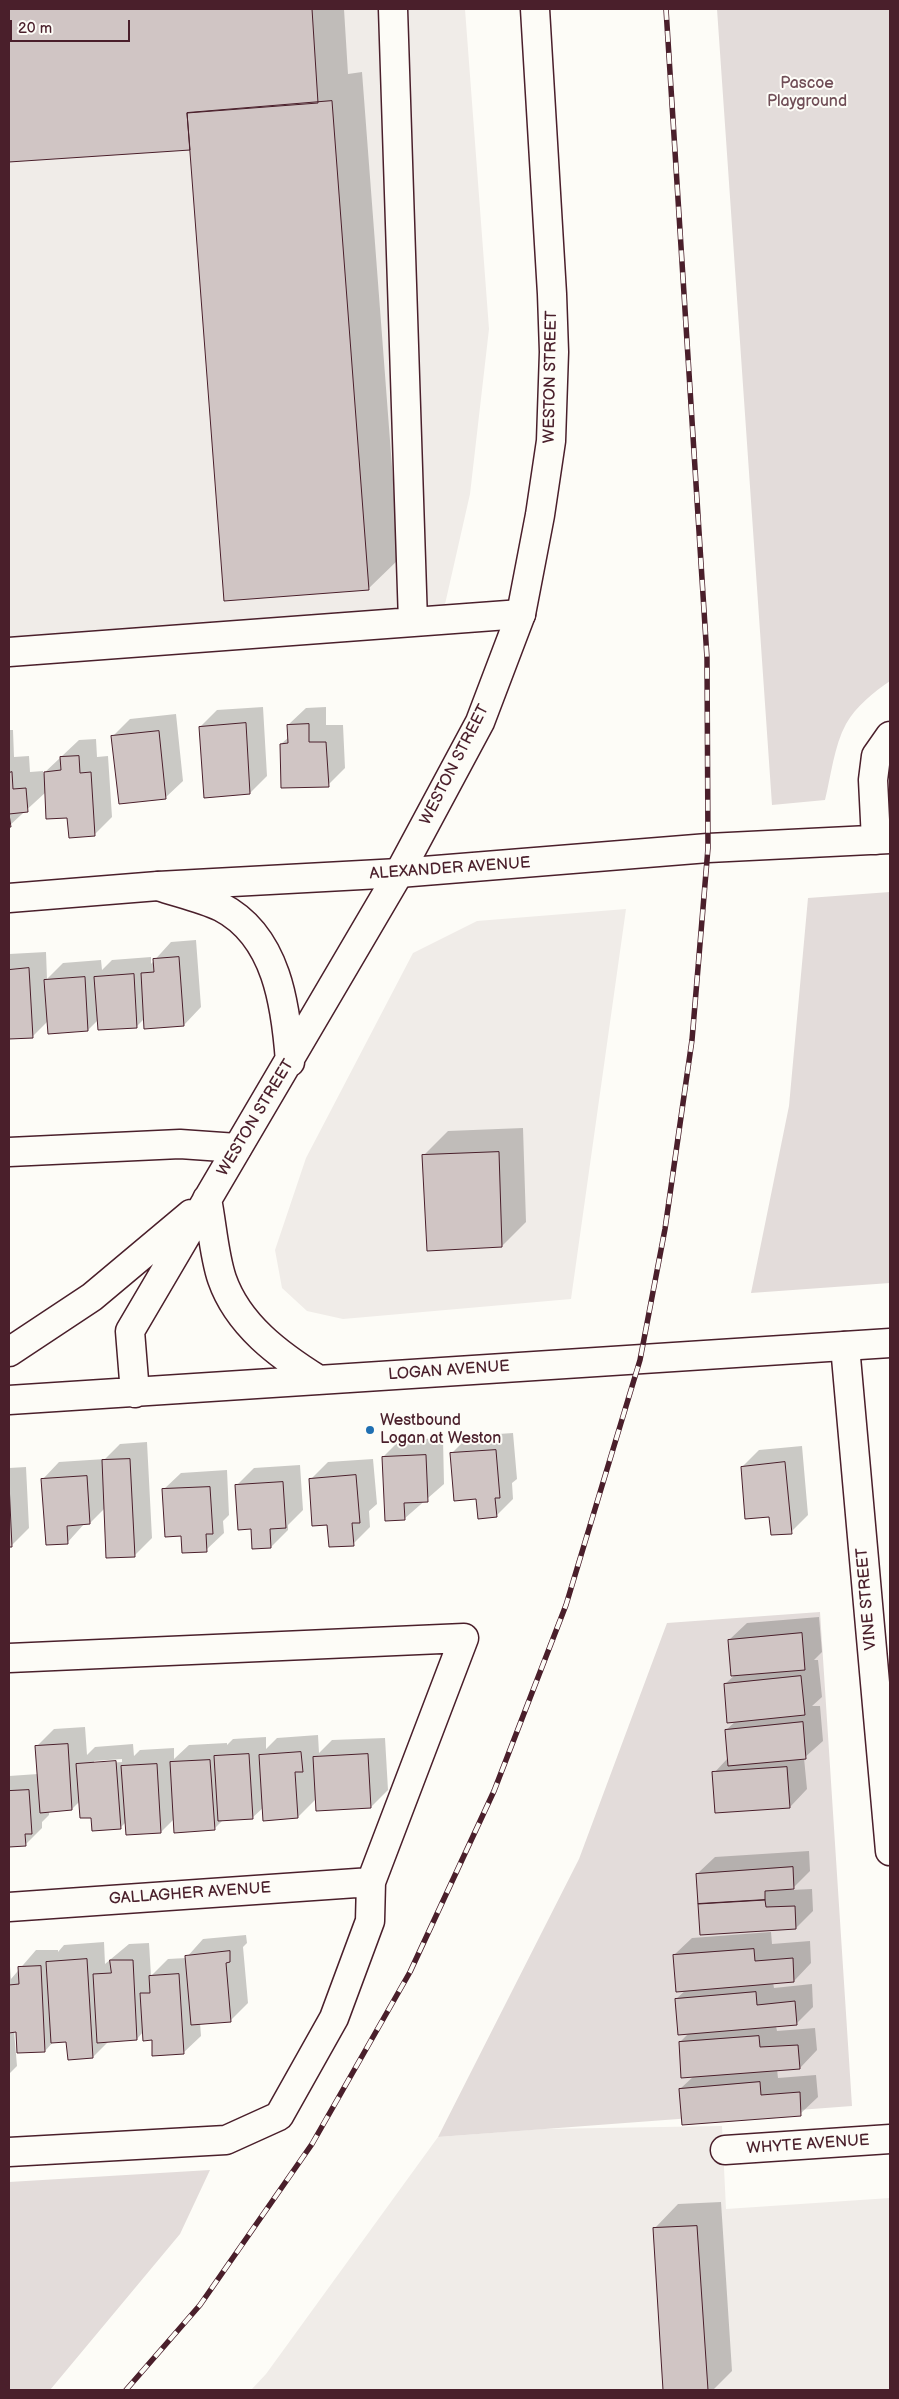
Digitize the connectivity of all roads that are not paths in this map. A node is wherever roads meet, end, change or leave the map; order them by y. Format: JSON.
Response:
{"nodes":[{"id":1,"x":393,"y":9,"type":"edge"},
{"id":2,"x":535,"y":9,"type":"edge"},
{"id":3,"x":521,"y":614,"type":"junction"},
{"id":4,"x":413,"y":622,"type":"junction"},
{"id":5,"x":9,"y":652,"type":"edge"},
{"id":6,"x":890,"y":736,"type":"edge"},
{"id":7,"x":883,"y":840,"type":"edge"},
{"id":8,"x":399,"y":873,"type":"junction"},
{"id":9,"x":158,"y":886,"type":"junction"},
{"id":10,"x":9,"y":898,"type":"edge"},
{"id":11,"x":290,"y":1062,"type":"junction"},
{"id":12,"x":237,"y":1148,"type":"junction"},
{"id":13,"x":9,"y":1152,"type":"edge"},
{"id":14,"x":207,"y":1200,"type":"junction"},
{"id":15,"x":890,"y":1343,"type":"edge"},
{"id":16,"x":845,"y":1346,"type":"junction"},
{"id":17,"x":9,"y":1352,"type":"edge"},
{"id":18,"x":319,"y":1380,"type":"junction"},
{"id":19,"x":135,"y":1393,"type":"junction"},
{"id":20,"x":9,"y":1400,"type":"edge"},
{"id":21,"x":879,"y":1600,"type":"edge"},
{"id":22,"x":9,"y":1658,"type":"edge"},
{"id":23,"x":890,"y":1850,"type":"edge"},
{"id":24,"x":371,"y":1882,"type":"junction"},
{"id":25,"x":9,"y":1907,"type":"edge"},
{"id":26,"x":890,"y":2139,"type":"edge"},
{"id":27,"x":725,"y":2150,"type":"dead end"},
{"id":28,"x":9,"y":2152,"type":"edge"}],
"edges":[{"from":1,"to":4,"type":"main road"},
{"from":2,"to":3,"type":"main road","name":"WESTON STREET"},
{"from":3,"to":4,"type":"main road"},
{"from":3,"to":8,"type":"main road","name":"WESTON STREET"},
{"from":4,"to":5,"type":"main road"},
{"from":6,"to":7,"type":"main road"},
{"from":7,"to":8,"type":"main road","name":"ALEXANDER AVENUE"},
{"from":8,"to":9,"type":"main road","name":"ALEXANDER AVENUE"},
{"from":8,"to":11,"type":"main road","name":"WESTON STREET"},
{"from":9,"to":10,"type":"main road","name":"ALEXANDER AVENUE"},
{"from":9,"to":11,"type":"main road"},
{"from":11,"to":12,"type":"main road","name":"WESTON STREET"},
{"from":12,"to":13,"type":"main road"},
{"from":12,"to":14,"type":"main road","name":"WESTON STREET"},
{"from":14,"to":17,"type":"main road"},
{"from":14,"to":18,"type":"main road"},
{"from":14,"to":19,"type":"main road","name":"WESTON STREET"},
{"from":15,"to":16,"type":"main road","name":"LOGAN AVENUE"},
{"from":16,"to":18,"type":"main road","name":"LOGAN AVENUE"},
{"from":16,"to":21,"type":"main road","name":"VINE STREET"},
{"from":18,"to":19,"type":"main road","name":"LOGAN AVENUE"},
{"from":19,"to":20,"type":"main road","name":"LOGAN AVENUE"},
{"from":21,"to":23,"type":"main road","name":"VINE STREET"},
{"from":22,"to":24,"type":"main road"},
{"from":24,"to":25,"type":"main road","name":"GALLAGHER AVENUE"},
{"from":24,"to":28,"type":"main road"},
{"from":26,"to":27,"type":"main road","name":"WHYTE AVENUE"}]}
